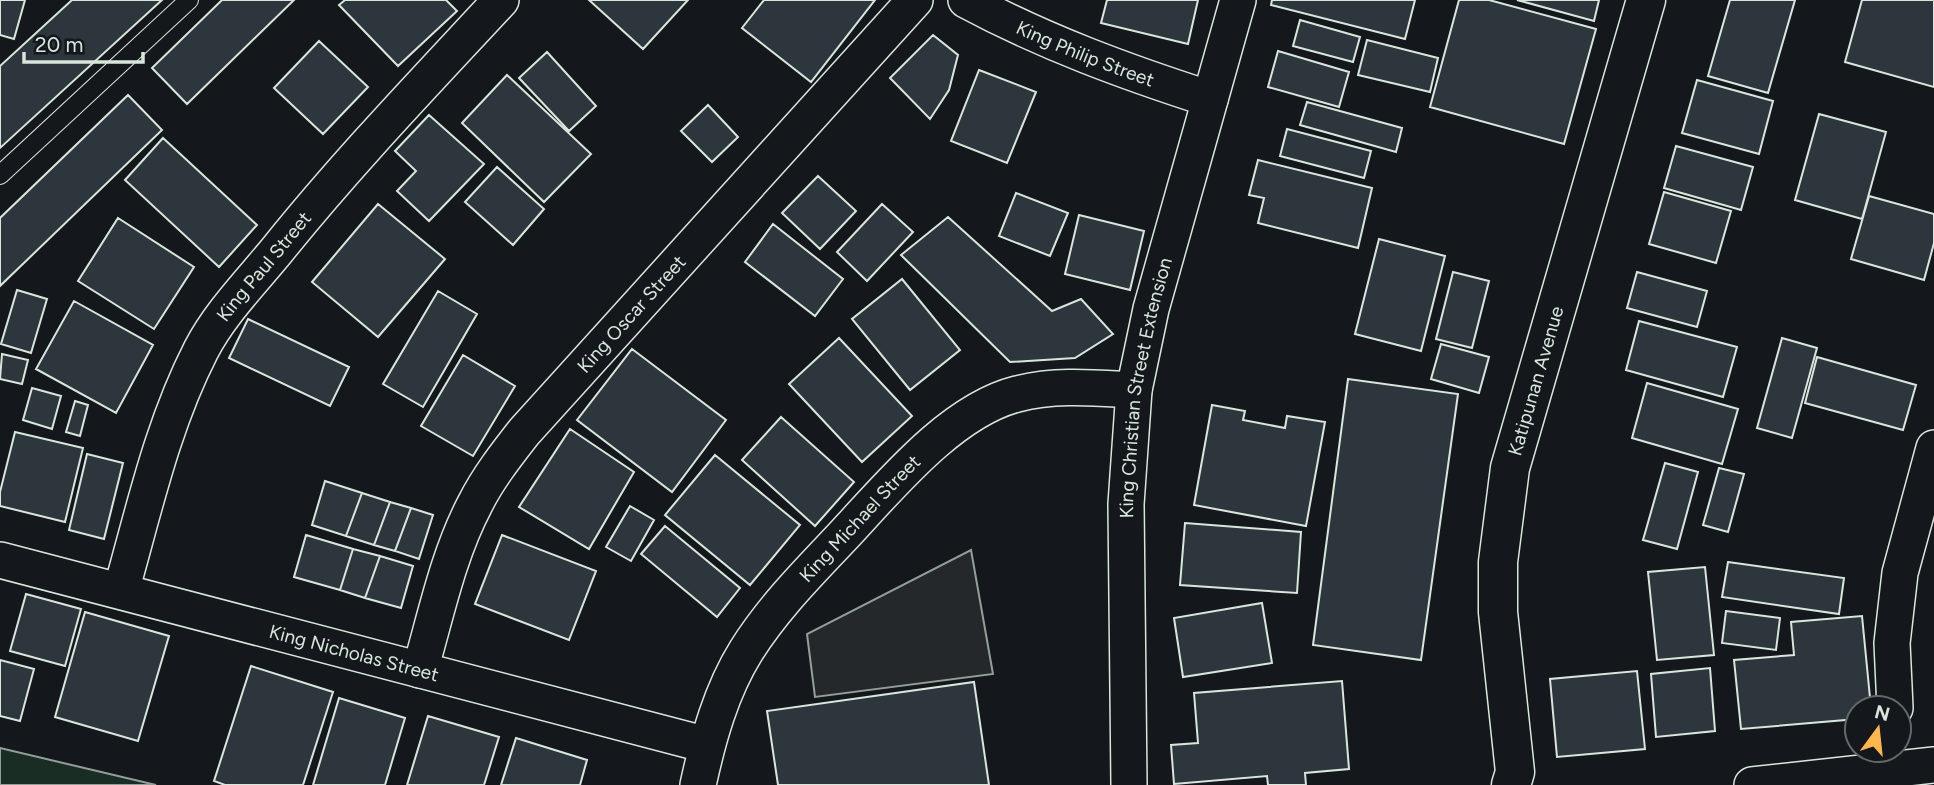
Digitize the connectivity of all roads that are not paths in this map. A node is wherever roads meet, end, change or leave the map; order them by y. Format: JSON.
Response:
{"nodes":[{"id":1,"x":189,"y":0,"type":"edge"},
{"id":2,"x":501,"y":0,"type":"edge"},
{"id":3,"x":915,"y":0,"type":"edge"},
{"id":4,"x":966,"y":0,"type":"edge"},
{"id":5,"x":1238,"y":0,"type":"edge"},
{"id":6,"x":1646,"y":0,"type":"edge"},
{"id":7,"x":1210,"y":99,"type":"junction"},
{"id":8,"x":0,"y":176,"type":"edge"},
{"id":9,"x":1134,"y":390,"type":"junction"},
{"id":10,"x":1934,"y":449,"type":"edge"},
{"id":11,"x":0,"y":560,"type":"edge"},
{"id":12,"x":121,"y":591,"type":"junction"},
{"id":13,"x":420,"y":670,"type":"junction"},
{"id":14,"x":1894,"y":694,"type":"edge"},
{"id":15,"x":707,"y":745,"type":"junction"},
{"id":16,"x":1910,"y":767,"type":"edge"},
{"id":17,"x":1516,"y":781,"type":"edge"},
{"id":18,"x":698,"y":785,"type":"edge"},
{"id":19,"x":1129,"y":785,"type":"edge"},
{"id":20,"x":1752,"y":785,"type":"edge"}],
"edges":[{"from":1,"to":8,"type":"lane"},
{"from":2,"to":12,"type":"street","name":"King Paul Street"},
{"from":3,"to":13,"type":"street","name":"King Oscar Street"},
{"from":4,"to":7,"type":"street","name":"King Philip Street"},
{"from":5,"to":7,"type":"street","name":"King Christian Street Extension"},
{"from":6,"to":17,"type":"main road","name":"Katipunan Avenue"},
{"from":7,"to":9,"type":"street","name":"King Christian Street Extension"},
{"from":9,"to":15,"type":"street","name":"King Michael Street"},
{"from":9,"to":19,"type":"street","name":"King Christian Street Extension"},
{"from":10,"to":14,"type":"street"},
{"from":11,"to":12,"type":"street","name":"King Nicholas Street"},
{"from":12,"to":13,"type":"street","name":"King Nicholas Street"},
{"from":13,"to":15,"type":"street","name":"King Nicholas Street"},
{"from":15,"to":18,"type":"street","name":"King Michael Street"},
{"from":16,"to":20,"type":"street"}]}
